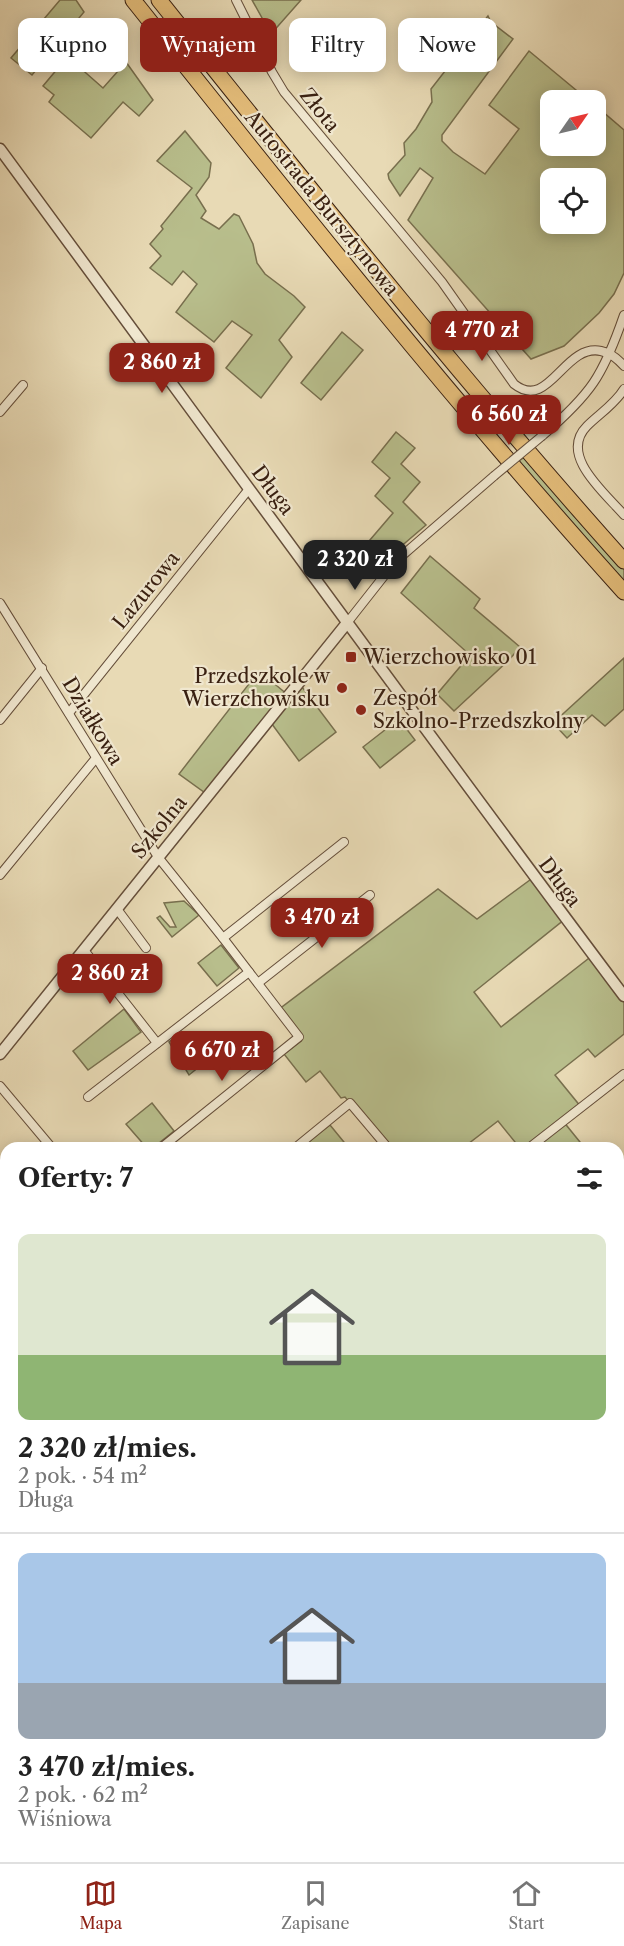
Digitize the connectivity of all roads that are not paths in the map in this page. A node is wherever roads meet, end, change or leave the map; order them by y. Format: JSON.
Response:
{"nodes":[{"id":1,"x":133,"y":0,"type":"edge"},
{"id":2,"x":159,"y":0,"type":"edge"},
{"id":3,"x":236,"y":0,"type":"edge"},
{"id":4,"x":0,"y":149,"type":"edge"},
{"id":5,"x":624,"y":315,"type":"edge"},
{"id":6,"x":610,"y":354,"type":"junction"},
{"id":7,"x":624,"y":366,"type":"edge"},
{"id":8,"x":23,"y":385,"type":"dead end"},
{"id":9,"x":624,"y":389,"type":"edge"},
{"id":10,"x":0,"y":412,"type":"edge"},
{"id":11,"x":249,"y":489,"type":"junction"},
{"id":12,"x":624,"y":515,"type":"edge"},
{"id":13,"x":624,"y":561,"type":"edge"},
{"id":14,"x":624,"y":592,"type":"edge"},
{"id":15,"x":0,"y":603,"type":"edge"},
{"id":16,"x":347,"y":623,"type":"junction"},
{"id":17,"x":42,"y":668,"type":"junction"},
{"id":18,"x":69,"y":712,"type":"junction"},
{"id":19,"x":0,"y":720,"type":"edge"},
{"id":20,"x":96,"y":758,"type":"junction"},
{"id":21,"x":344,"y":842,"type":"dead end"},
{"id":22,"x":158,"y":857,"type":"junction"},
{"id":23,"x":0,"y":875,"type":"edge"},
{"id":24,"x":370,"y":895,"type":"dead end"},
{"id":25,"x":117,"y":909,"type":"junction"},
{"id":26,"x":223,"y":938,"type":"junction"},
{"id":27,"x":146,"y":948,"type":"dead end"},
{"id":28,"x":84,"y":950,"type":"junction"},
{"id":29,"x":249,"y":972,"type":"junction"},
{"id":30,"x":258,"y":983,"type":"junction"},
{"id":31,"x":624,"y":996,"type":"edge"},
{"id":32,"x":157,"y":1044,"type":"junction"},
{"id":33,"x":0,"y":1054,"type":"edge"},
{"id":34,"x":624,"y":1074,"type":"edge"},
{"id":35,"x":0,"y":1086,"type":"edge"},
{"id":36,"x":88,"y":1097,"type":"dead end"},
{"id":37,"x":47,"y":1142,"type":"edge"},
{"id":38,"x":168,"y":1142,"type":"edge"},
{"id":39,"x":302,"y":1142,"type":"edge"},
{"id":40,"x":383,"y":1142,"type":"edge"},
{"id":41,"x":537,"y":1142,"type":"edge"}],
"edges":[{"from":1,"to":14,"type":"highway","name":"Autostrada Bursztynowa"},
{"from":2,"to":13,"type":"highway","name":"Autostrada Bursztynowa"},
{"from":3,"to":6,"type":"street","name":"Złota"},
{"from":4,"to":11,"type":"street","name":"Długa"},
{"from":5,"to":6,"type":"street"},
{"from":6,"to":7,"type":"street"},
{"from":6,"to":16,"type":"street","bridge":true},
{"from":8,"to":10,"type":"street"},
{"from":9,"to":12,"type":"street"},
{"from":11,"to":16,"type":"street","name":"Długa"},
{"from":11,"to":18,"type":"street","name":"Lazurowa"},
{"from":15,"to":17,"type":"street","name":"Działkowa"},
{"from":16,"to":22,"type":"street","name":"Szkolna"},
{"from":16,"to":31,"type":"street","name":"Długa"},
{"from":17,"to":18,"type":"street","name":"Działkowa"},
{"from":17,"to":19,"type":"street"},
{"from":18,"to":20,"type":"street","name":"Działkowa"},
{"from":20,"to":22,"type":"street","name":"Działkowa"},
{"from":20,"to":23,"type":"street"},
{"from":21,"to":26,"type":"street"},
{"from":22,"to":25,"type":"street","name":"Szkolna"},
{"from":22,"to":26,"type":"street","name":"Działkowa"},
{"from":24,"to":30,"type":"street"},
{"from":25,"to":27,"type":"street"},
{"from":25,"to":28,"type":"street","name":"Szkolna"},
{"from":26,"to":29,"type":"street","name":"Działkowa"},
{"from":28,"to":32,"type":"street"},
{"from":28,"to":33,"type":"street","name":"Szkolna"},
{"from":29,"to":30,"type":"street","name":"Działkowa"},
{"from":29,"to":32,"type":"street"},
{"from":30,"to":38,"type":"street","name":"Działkowa"},
{"from":32,"to":36,"type":"street"},
{"from":34,"to":41,"type":"street"},
{"from":35,"to":37,"type":"street"},
{"from":39,"to":40,"type":"street"}]}
